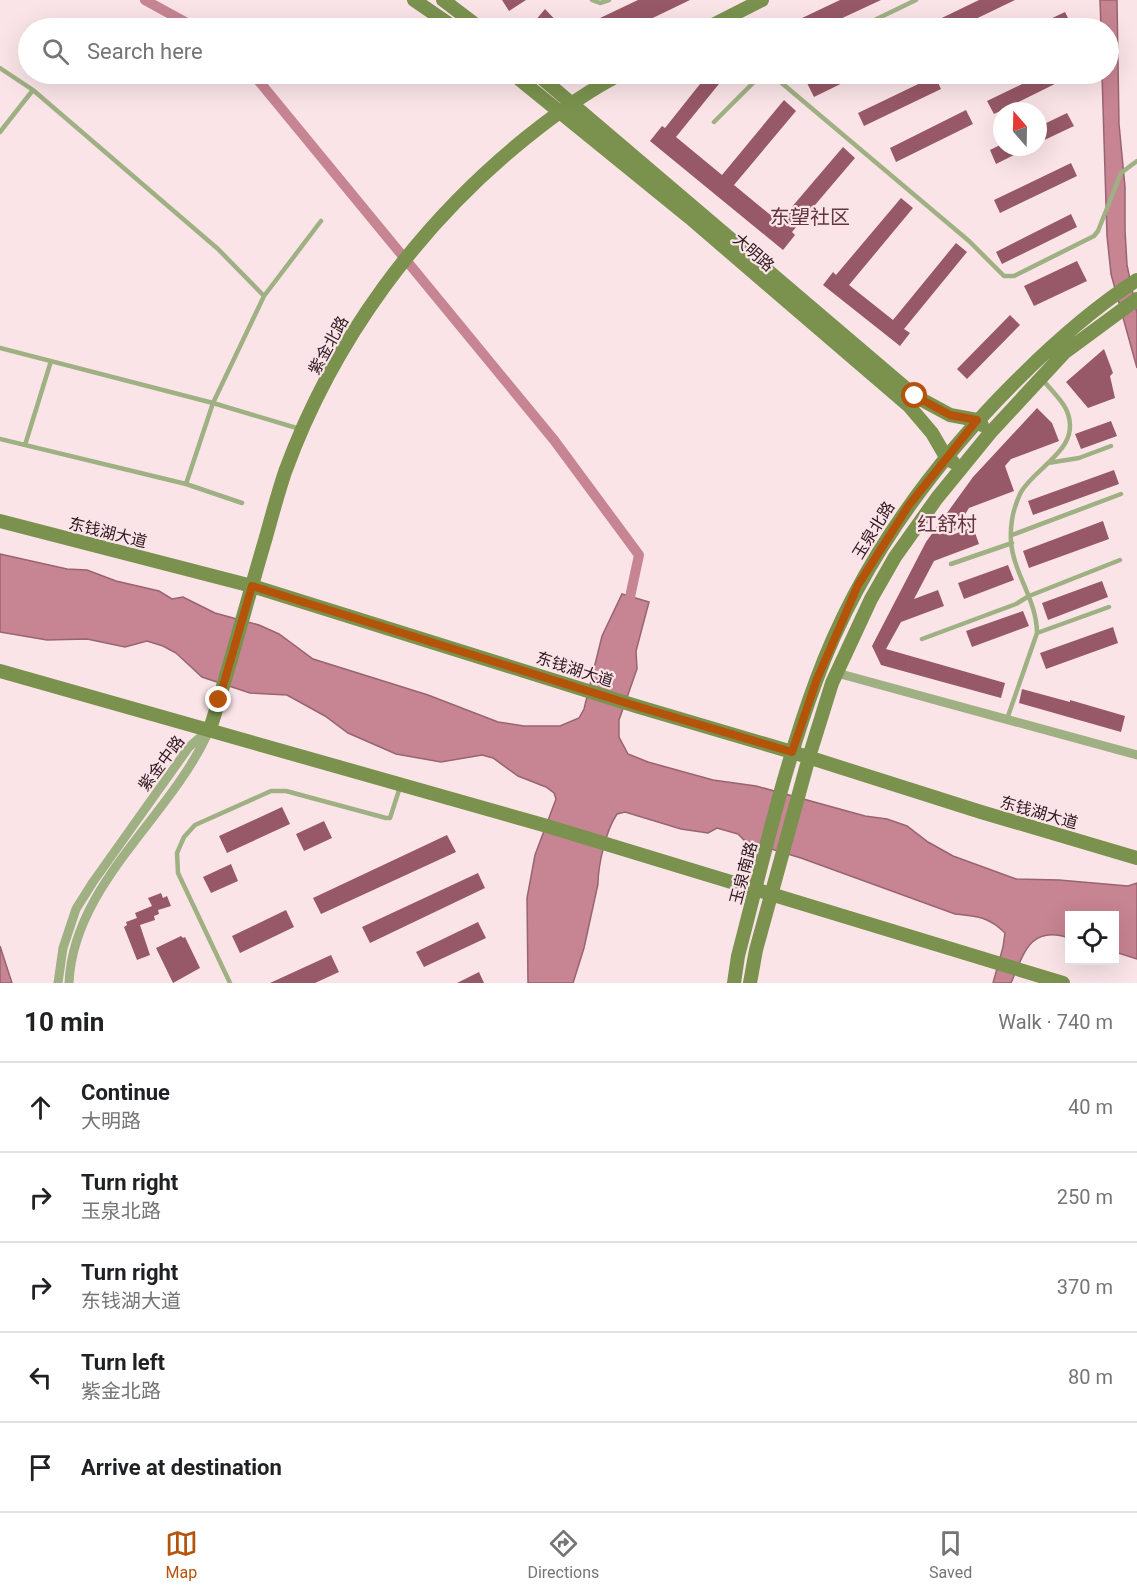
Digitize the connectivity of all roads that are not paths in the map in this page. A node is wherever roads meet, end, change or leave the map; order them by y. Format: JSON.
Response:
{"nodes":[{"id":1,"x":414,"y":0,"type":"edge"},
{"id":2,"x":443,"y":0,"type":"edge"},
{"id":3,"x":592,"y":0,"type":"edge"},
{"id":4,"x":609,"y":0,"type":"edge"},
{"id":5,"x":762,"y":0,"type":"edge"},
{"id":6,"x":916,"y":0,"type":"edge"},
{"id":7,"x":440,"y":18,"type":"edge"},
{"id":8,"x":467,"y":18,"type":"edge"},
{"id":9,"x":727,"y":18,"type":"edge"},
{"id":10,"x":879,"y":18,"type":"edge"},
{"id":11,"x":0,"y":68,"type":"edge"},
{"id":12,"x":18,"y":80,"type":"edge"},
{"id":13,"x":24,"y":84,"type":"edge"},
{"id":14,"x":526,"y":84,"type":"edge"},
{"id":15,"x":549,"y":84,"type":"edge"},
{"id":16,"x":603,"y":84,"type":"edge"},
{"id":17,"x":753,"y":84,"type":"edge"},
{"id":18,"x":783,"y":84,"type":"edge"},
{"id":19,"x":33,"y":90,"type":"junction"},
{"id":20,"x":571,"y":102,"type":"junction"},
{"id":21,"x":560,"y":111,"type":"junction"},
{"id":22,"x":714,"y":122,"type":"dead end"},
{"id":23,"x":0,"y":132,"type":"edge"},
{"id":24,"x":1137,"y":161,"type":"edge"},
{"id":25,"x":321,"y":221,"type":"dead end"},
{"id":26,"x":1137,"y":280,"type":"edge"},
{"id":27,"x":264,"y":296,"type":"junction"},
{"id":28,"x":1137,"y":299,"type":"edge"},
{"id":29,"x":0,"y":348,"type":"edge"},
{"id":30,"x":51,"y":361,"type":"junction"},
{"id":31,"x":1041,"y":378,"type":"junction"},
{"id":32,"x":213,"y":403,"type":"junction"},
{"id":33,"x":977,"y":420,"type":"junction"},
{"id":34,"x":303,"y":430,"type":"junction"},
{"id":35,"x":990,"y":433,"type":"junction"},
{"id":36,"x":0,"y":439,"type":"edge"},
{"id":37,"x":25,"y":446,"type":"junction"},
{"id":38,"x":1111,"y":446,"type":"dead end"},
{"id":39,"x":946,"y":457,"type":"junction"},
{"id":40,"x":1048,"y":463,"type":"junction"},
{"id":41,"x":961,"y":468,"type":"junction"},
{"id":42,"x":186,"y":484,"type":"junction"},
{"id":43,"x":1121,"y":494,"type":"dead end"},
{"id":44,"x":242,"y":503,"type":"dead end"},
{"id":45,"x":0,"y":521,"type":"edge"},
{"id":46,"x":1012,"y":535,"type":"junction"},
{"id":47,"x":1012,"y":543,"type":"junction"},
{"id":48,"x":1120,"y":560,"type":"dead end"},
{"id":49,"x":951,"y":564,"type":"dead end"},
{"id":50,"x":252,"y":586,"type":"junction"},
{"id":51,"x":1029,"y":596,"type":"junction"},
{"id":52,"x":1109,"y":607,"type":"dead end"},
{"id":53,"x":1037,"y":633,"type":"junction"},
{"id":54,"x":922,"y":639,"type":"dead end"},
{"id":55,"x":0,"y":671,"type":"edge"},
{"id":56,"x":837,"y":673,"type":"junction"},
{"id":57,"x":1007,"y":720,"type":"junction"},
{"id":58,"x":210,"y":729,"type":"junction"},
{"id":59,"x":792,"y":752,"type":"junction"},
{"id":60,"x":1137,"y":756,"type":"edge"},
{"id":61,"x":808,"y":757,"type":"junction"},
{"id":62,"x":787,"y":772,"type":"joint"},
{"id":63,"x":803,"y":779,"type":"joint"},
{"id":64,"x":401,"y":784,"type":"junction"},
{"id":65,"x":1137,"y":858,"type":"edge"},
{"id":66,"x":755,"y":890,"type":"junction"},
{"id":67,"x":771,"y":894,"type":"junction"},
{"id":68,"x":58,"y":983,"type":"edge"},
{"id":69,"x":69,"y":983,"type":"edge"},
{"id":70,"x":230,"y":983,"type":"edge"},
{"id":71,"x":734,"y":983,"type":"edge"},
{"id":72,"x":750,"y":983,"type":"edge"},
{"id":73,"x":1063,"y":983,"type":"edge"}],
"edges":[{"from":1,"to":7,"type":"street"},
{"from":2,"to":8,"type":"street"},
{"from":3,"to":4,"type":"lane"},
{"from":5,"to":9,"type":"street"},
{"from":6,"to":10,"type":"lane"},
{"from":11,"to":12,"type":"lane"},
{"from":13,"to":19,"type":"lane"},
{"from":14,"to":21,"type":"street","name":"大明路"},
{"from":15,"to":20,"type":"street","name":"大明路"},
{"from":16,"to":20,"type":"street","name":"紫金北路"},
{"from":17,"to":22,"type":"lane"},
{"from":18,"to":24,"type":"lane"},
{"from":19,"to":23,"type":"lane"},
{"from":19,"to":27,"type":"lane"},
{"from":20,"to":21,"type":"street","name":"紫金北路"},
{"from":20,"to":33,"type":"street","name":"大明路"},
{"from":21,"to":34,"type":"street","name":"紫金北路"},
{"from":21,"to":39,"type":"street","name":"大明路"},
{"from":25,"to":27,"type":"lane"},
{"from":26,"to":33,"type":"street","name":"玉泉北路"},
{"from":27,"to":32,"type":"lane"},
{"from":28,"to":31,"type":"street","name":"玉泉北路"},
{"from":29,"to":30,"type":"lane"},
{"from":30,"to":32,"type":"lane"},
{"from":30,"to":37,"type":"lane"},
{"from":31,"to":35,"type":"street","name":"玉泉北路"},
{"from":31,"to":40,"type":"lane"},
{"from":32,"to":34,"type":"lane"},
{"from":32,"to":42,"type":"lane"},
{"from":33,"to":35,"type":"street"},
{"from":33,"to":39,"type":"street","name":"玉泉北路"},
{"from":34,"to":50,"type":"street","name":"紫金北路"},
{"from":35,"to":41,"type":"street","name":"玉泉北路"},
{"from":36,"to":37,"type":"lane"},
{"from":37,"to":42,"type":"lane"},
{"from":38,"to":40,"type":"lane"},
{"from":39,"to":41,"type":"street","name":"大明路"},
{"from":39,"to":59,"type":"street","name":"玉泉北路"},
{"from":40,"to":46,"type":"lane"},
{"from":41,"to":56,"type":"street","name":"玉泉北路"},
{"from":42,"to":44,"type":"lane"},
{"from":43,"to":46,"type":"lane"},
{"from":45,"to":50,"type":"street","name":"东钱湖大道"},
{"from":46,"to":47,"type":"lane"},
{"from":47,"to":49,"type":"lane"},
{"from":47,"to":51,"type":"lane"},
{"from":48,"to":51,"type":"lane"},
{"from":50,"to":58,"type":"street","name":"紫金北路"},
{"from":50,"to":59,"type":"street","name":"东钱湖大道"},
{"from":51,"to":53,"type":"lane"},
{"from":51,"to":54,"type":"lane"},
{"from":52,"to":53,"type":"lane"},
{"from":53,"to":57,"type":"lane"},
{"from":55,"to":58,"type":"street"},
{"from":56,"to":57,"type":"street"},
{"from":56,"to":61,"type":"street","name":"玉泉北路"},
{"from":57,"to":60,"type":"street"},
{"from":58,"to":64,"type":"street"},
{"from":58,"to":68,"type":"street","name":"紫金中路"},
{"from":58,"to":69,"type":"street","name":"紫金中路"},
{"from":59,"to":61,"type":"street","name":"东钱湖大道"},
{"from":59,"to":62,"type":"street","name":"玉泉北路"},
{"from":61,"to":63,"type":"street","name":"玉泉北路"},
{"from":61,"to":65,"type":"street","name":"东钱湖大道"},
{"from":62,"to":66,"type":"street","name":"玉泉南路"},
{"from":63,"to":67,"type":"street","name":"玉泉南路"},
{"from":64,"to":66,"type":"street"},
{"from":64,"to":70,"type":"lane"},
{"from":66,"to":67,"type":"street"},
{"from":66,"to":71,"type":"street","name":"玉泉南路"},
{"from":67,"to":72,"type":"street","name":"玉泉南路"},
{"from":67,"to":73,"type":"street"}]}
